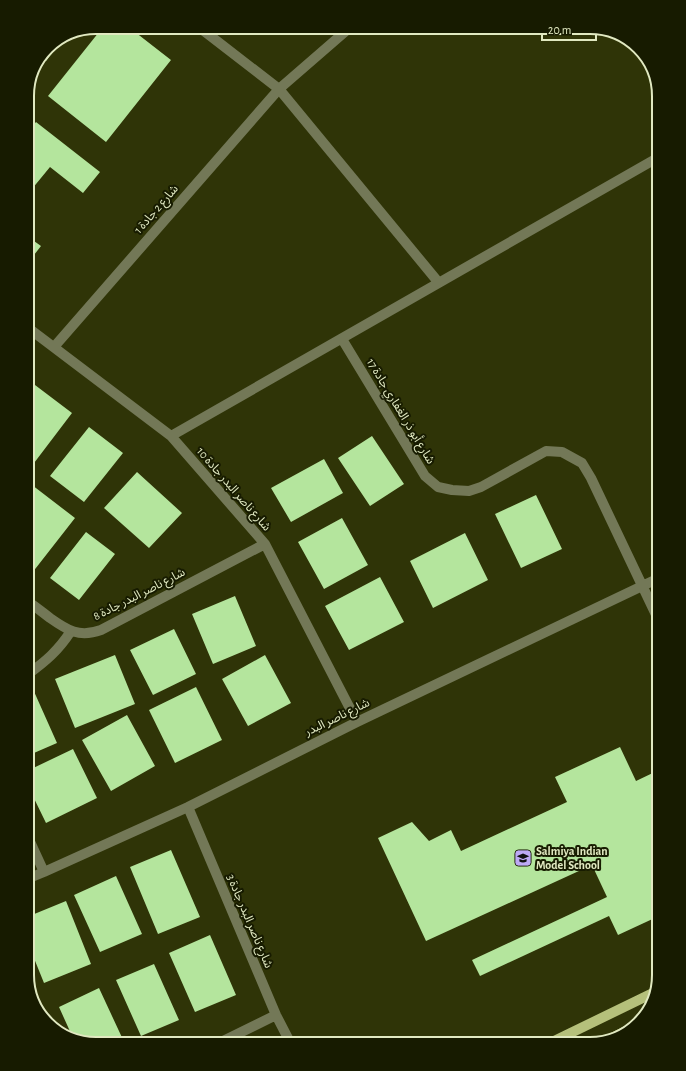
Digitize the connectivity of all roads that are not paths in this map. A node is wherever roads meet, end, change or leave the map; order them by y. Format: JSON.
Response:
{"nodes":[{"id":1,"x":208,"y":34,"type":"edge"},
{"id":2,"x":342,"y":34,"type":"edge"},
{"id":3,"x":279,"y":89,"type":"junction"},
{"id":4,"x":652,"y":162,"type":"edge"},
{"id":5,"x":439,"y":283,"type":"junction"},
{"id":6,"x":34,"y":332,"type":"edge"},
{"id":7,"x":342,"y":339,"type":"junction"},
{"id":8,"x":54,"y":347,"type":"junction"},
{"id":9,"x":172,"y":436,"type":"junction"},
{"id":10,"x":264,"y":544,"type":"junction"},
{"id":11,"x":652,"y":582,"type":"edge"},
{"id":12,"x":643,"y":586,"type":"junction"},
{"id":13,"x":34,"y":606,"type":"edge"},
{"id":14,"x":652,"y":606,"type":"edge"},
{"id":15,"x":71,"y":631,"type":"junction"},
{"id":16,"x":34,"y":670,"type":"edge"},
{"id":17,"x":357,"y":722,"type":"junction"},
{"id":18,"x":188,"y":807,"type":"junction"},
{"id":19,"x":34,"y":850,"type":"edge"},
{"id":20,"x":44,"y":872,"type":"junction"},
{"id":21,"x":34,"y":876,"type":"edge"},
{"id":22,"x":649,"y":995,"type":"edge"},
{"id":23,"x":276,"y":1015,"type":"junction"},
{"id":24,"x":231,"y":1037,"type":"edge"},
{"id":25,"x":287,"y":1037,"type":"edge"},
{"id":26,"x":562,"y":1037,"type":"edge"}],
"edges":[{"from":1,"to":3,"type":"street"},
{"from":2,"to":3,"type":"street","name":"شارع 2 جادة 1"},
{"from":3,"to":5,"type":"street"},
{"from":3,"to":8,"type":"street","name":"شارع 2 جادة 1"},
{"from":4,"to":5,"type":"street"},
{"from":5,"to":7,"type":"street"},
{"from":6,"to":8,"type":"street","name":"شارع ناصر البدر جادة 10"},
{"from":7,"to":9,"type":"street"},
{"from":7,"to":12,"type":"street","name":"شارع أبو ذر الغفاري جادة 17"},
{"from":8,"to":9,"type":"street","name":"شارع ناصر البدر جادة 10"},
{"from":9,"to":10,"type":"street","name":"شارع ناصر البدر جادة 10"},
{"from":10,"to":15,"type":"street","name":"شارع ناصر البدر جادة 8"},
{"from":10,"to":17,"type":"street","name":"شارع ناصر البدر جادة 10"},
{"from":11,"to":12,"type":"street","name":"شارع ناصر البدر"},
{"from":12,"to":14,"type":"street","name":"شارع أبو ذر الغفاري جادة 17"},
{"from":12,"to":17,"type":"street","name":"شارع ناصر البدر"},
{"from":13,"to":15,"type":"street","name":"شارع ناصر البدر جادة 8"},
{"from":15,"to":16,"type":"street"},
{"from":17,"to":18,"type":"street","name":"شارع ناصر البدر"},
{"from":18,"to":20,"type":"street","name":"شارع ناصر البدر"},
{"from":18,"to":23,"type":"street","name":"شارع ناصر البدر جادة 3"},
{"from":19,"to":20,"type":"street"},
{"from":20,"to":21,"type":"street","name":"شارع ناصر البدر"},
{"from":22,"to":26,"type":"main road"},
{"from":23,"to":24,"type":"street"},
{"from":23,"to":25,"type":"street","name":"شارع ناصر البدر جادة 3"}]}
